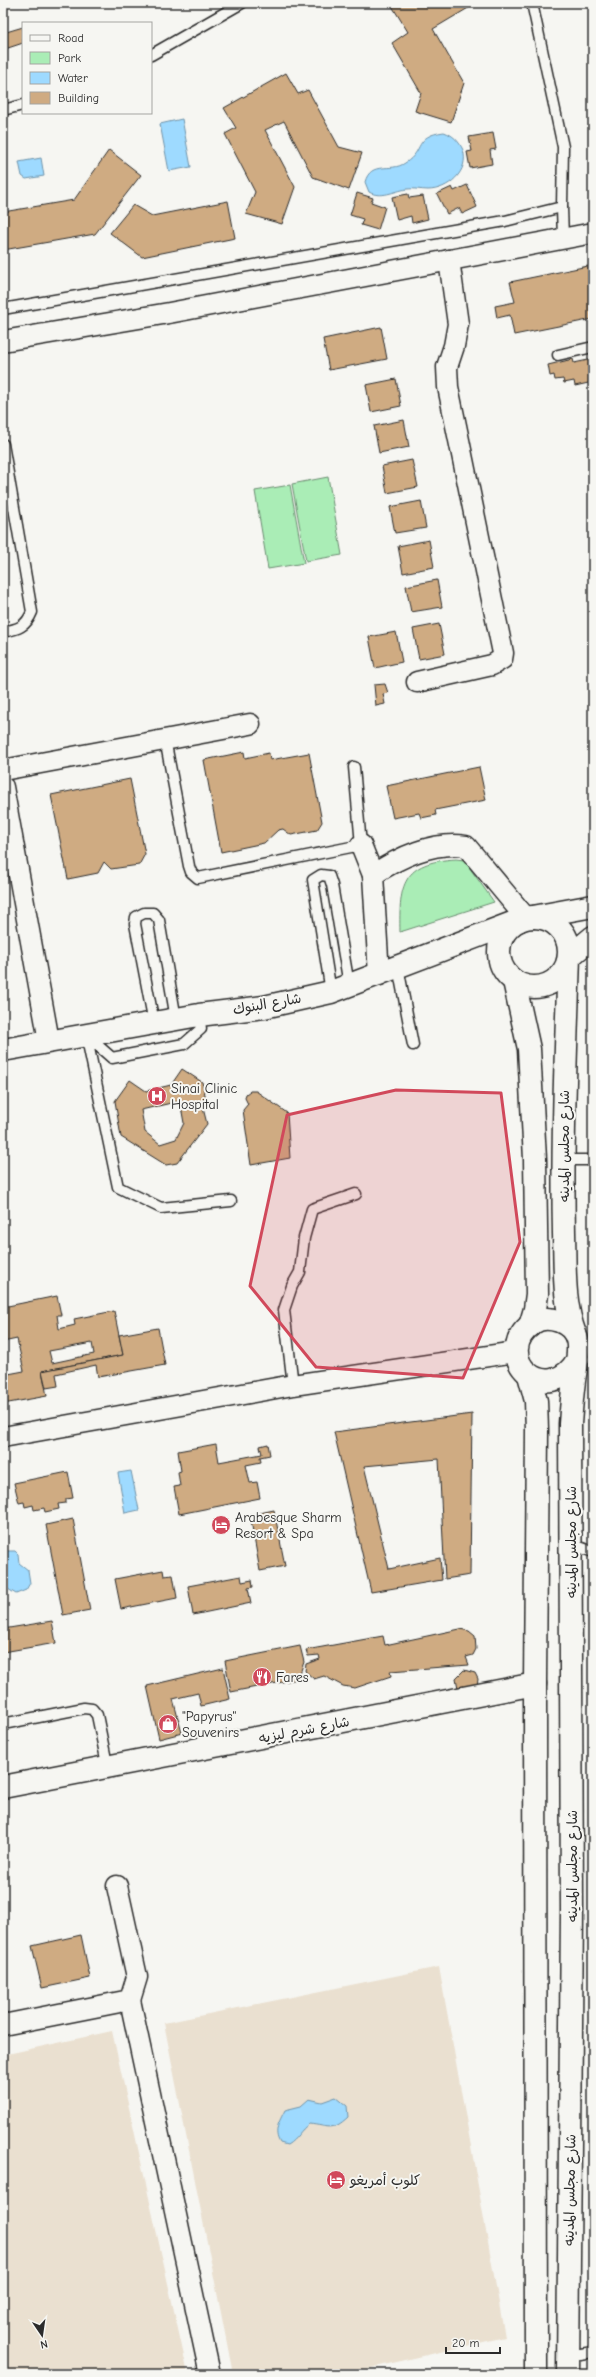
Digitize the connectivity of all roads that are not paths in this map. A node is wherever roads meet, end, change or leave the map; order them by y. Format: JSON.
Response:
{"nodes":[{"id":1,"x":242,"y":3,"type":"edge"},
{"id":2,"x":532,"y":3,"type":"edge"},
{"id":3,"x":152,"y":54,"type":"edge"},
{"id":4,"x":22,"y":105,"type":"edge"},
{"id":5,"x":3,"y":110,"type":"edge"},
{"id":6,"x":562,"y":207,"type":"junction"},
{"id":7,"x":593,"y":234,"type":"edge"},
{"id":8,"x":563,"y":239,"type":"junction"},
{"id":9,"x":449,"y":260,"type":"junction"},
{"id":10,"x":3,"y":309,"type":"edge"},
{"id":11,"x":3,"y":341,"type":"edge"},
{"id":12,"x":593,"y":347,"type":"edge"},
{"id":13,"x":558,"y":355,"type":"dead end"},
{"id":14,"x":3,"y":444,"type":"edge"},
{"id":15,"x":3,"y":632,"type":"edge"},
{"id":16,"x":417,"y":682,"type":"dead end"},
{"id":17,"x":250,"y":724,"type":"dead end"},
{"id":18,"x":165,"y":739,"type":"junction"},
{"id":19,"x":354,"y":767,"type":"dead end"},
{"id":20,"x":3,"y":770,"type":"edge"},
{"id":21,"x":3,"y":787,"type":"edge"},
{"id":22,"x":361,"y":845,"type":"junction"},
{"id":23,"x":373,"y":875,"type":"junction"},
{"id":24,"x":593,"y":906,"type":"edge"},
{"id":25,"x":526,"y":918,"type":"junction"},
{"id":26,"x":593,"y":937,"type":"edge"},
{"id":27,"x":569,"y":957,"type":"junction"},
{"id":28,"x":388,"y":971,"type":"junction"},
{"id":29,"x":514,"y":981,"type":"junction"},
{"id":30,"x":333,"y":990,"type":"junction"},
{"id":31,"x":199,"y":1015,"type":"junction"},
{"id":32,"x":176,"y":1019,"type":"junction"},
{"id":33,"x":154,"y":1023,"type":"junction"},
{"id":34,"x":86,"y":1034,"type":"junction"},
{"id":35,"x":49,"y":1041,"type":"junction"},
{"id":36,"x":413,"y":1045,"type":"dead end"},
{"id":37,"x":3,"y":1050,"type":"edge"},
{"id":38,"x":535,"y":1159,"type":"junction"},
{"id":39,"x":562,"y":1160,"type":"junction"},
{"id":40,"x":593,"y":1160,"type":"edge"},
{"id":41,"x":356,"y":1194,"type":"dead end"},
{"id":42,"x":231,"y":1201,"type":"dead end"},
{"id":43,"x":530,"y":1326,"type":"junction"},
{"id":44,"x":581,"y":1345,"type":"edge"},
{"id":45,"x":516,"y":1352,"type":"junction"},
{"id":46,"x":529,"y":1375,"type":"junction"},
{"id":47,"x":293,"y":1385,"type":"junction"},
{"id":48,"x":3,"y":1437,"type":"edge"},
{"id":49,"x":571,"y":1544,"type":"junction"},
{"id":50,"x":593,"y":1552,"type":"edge"},
{"id":51,"x":535,"y":1684,"type":"junction"},
{"id":52,"x":3,"y":1724,"type":"edge"},
{"id":53,"x":108,"y":1769,"type":"junction"},
{"id":54,"x":3,"y":1787,"type":"edge"},
{"id":55,"x":117,"y":1886,"type":"dead end"},
{"id":56,"x":130,"y":2000,"type":"junction"},
{"id":57,"x":3,"y":2025,"type":"edge"},
{"id":58,"x":593,"y":2352,"type":"edge"},
{"id":59,"x":568,"y":2365,"type":"edge"},
{"id":60,"x":210,"y":2374,"type":"edge"},
{"id":61,"x":536,"y":2374,"type":"edge"}],
"edges":[{"from":1,"to":3,"type":"lane"},
{"from":2,"to":6,"type":"lane"},
{"from":4,"to":5,"type":"lane"},
{"from":6,"to":8,"type":"lane"},
{"from":6,"to":10,"type":"lane"},
{"from":7,"to":8,"type":"street"},
{"from":8,"to":9,"type":"street"},
{"from":9,"to":11,"type":"street"},
{"from":9,"to":16,"type":"street"},
{"from":12,"to":13,"type":"lane"},
{"from":14,"to":15,"type":"lane"},
{"from":17,"to":18,"type":"street"},
{"from":18,"to":20,"type":"street"},
{"from":18,"to":22,"type":"lane"},
{"from":19,"to":22,"type":"lane"},
{"from":21,"to":35,"type":"street"},
{"from":22,"to":23,"type":"street"},
{"from":23,"to":25,"type":"street"},
{"from":23,"to":28,"type":"street"},
{"from":24,"to":25,"type":"main road","name":"شارع البنوك"},
{"from":25,"to":27,"type":"main road"},
{"from":25,"to":28,"type":"main road","name":"شارع البنوك"},
{"from":25,"to":29,"type":"main road"},
{"from":26,"to":27,"type":"main road"},
{"from":27,"to":29,"type":"main road"},
{"from":27,"to":39,"type":"main road","name":"شارع مجلس المدينه"},
{"from":28,"to":30,"type":"main road","name":"شارع البنوك"},
{"from":28,"to":36,"type":"lane"},
{"from":29,"to":38,"type":"main road","name":"شارع مجلس المدينه"},
{"from":30,"to":30,"type":"lane"},
{"from":30,"to":31,"type":"main road","name":"شارع البنوك"},
{"from":31,"to":32,"type":"main road","name":"شارع البنوك"},
{"from":31,"to":34,"type":"lane"},
{"from":32,"to":33,"type":"main road","name":"شارع البنوك"},
{"from":32,"to":33,"type":"lane"},
{"from":33,"to":34,"type":"main road","name":"شارع البنوك"},
{"from":34,"to":35,"type":"main road","name":"شارع البنوك"},
{"from":34,"to":42,"type":"lane"},
{"from":35,"to":37,"type":"main road","name":"شارع البنوك"},
{"from":38,"to":39,"type":"main road"},
{"from":38,"to":43,"type":"main road","name":"شارع مجلس المدينه"},
{"from":39,"to":40,"type":"lane"},
{"from":39,"to":44,"type":"main road","name":"شارع مجلس المدينه"},
{"from":41,"to":47,"type":"lane"},
{"from":43,"to":44,"type":"main road"},
{"from":43,"to":45,"type":"main road"},
{"from":44,"to":46,"type":"main road"},
{"from":44,"to":49,"type":"main road","name":"شارع مجلس المدينه"},
{"from":45,"to":46,"type":"main road"},
{"from":45,"to":47,"type":"street"},
{"from":46,"to":51,"type":"main road"},
{"from":47,"to":48,"type":"street"},
{"from":49,"to":50,"type":"lane"},
{"from":49,"to":59,"type":"main road","name":"شارع مجلس المدينه"},
{"from":51,"to":53,"type":"main road","name":"شارع شرم ليزيه"},
{"from":51,"to":61,"type":"main road"},
{"from":52,"to":53,"type":"lane"},
{"from":53,"to":54,"type":"main road","name":"شارع شرم ليزيه"},
{"from":55,"to":56,"type":"street"},
{"from":56,"to":57,"type":"street"},
{"from":56,"to":60,"type":"street"},
{"from":58,"to":59,"type":"lane"}]}
